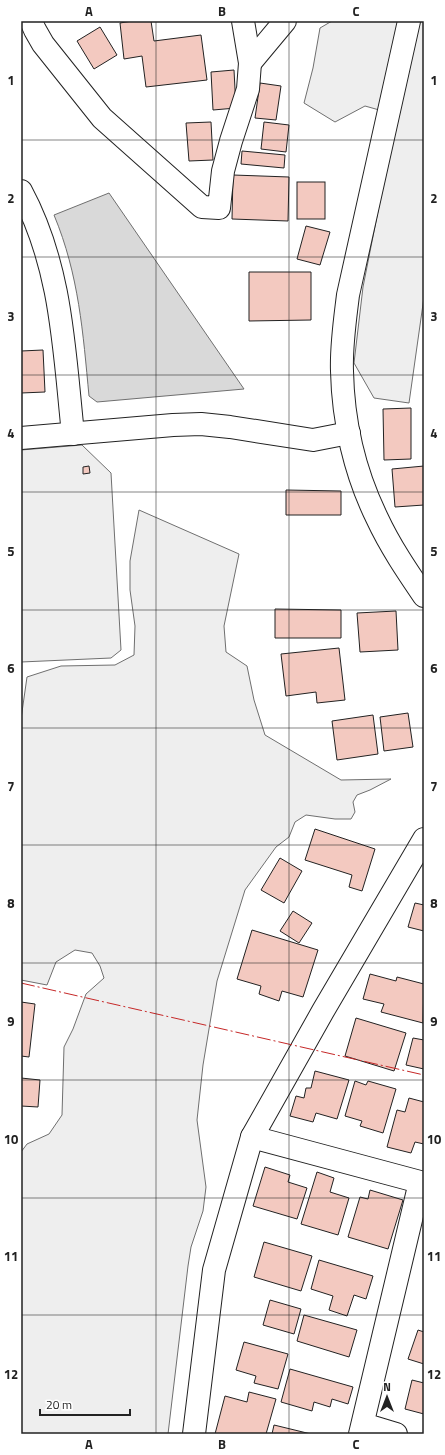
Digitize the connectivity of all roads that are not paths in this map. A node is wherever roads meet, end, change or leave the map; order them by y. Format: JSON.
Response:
{"nodes":[{"id":1,"x":31,"y":21,"type":"edge"},
{"id":2,"x":243,"y":21,"type":"edge"},
{"id":3,"x":285,"y":21,"type":"edge"},
{"id":4,"x":409,"y":21,"type":"edge"},
{"id":5,"x":250,"y":63,"type":"junction"},
{"id":6,"x":21,"y":191,"type":"edge"},
{"id":7,"x":349,"y":433,"type":"junction"},
{"id":8,"x":73,"y":434,"type":"junction"},
{"id":9,"x":21,"y":438,"type":"edge"},
{"id":10,"x":424,"y":596,"type":"edge"},
{"id":11,"x":424,"y":839,"type":"edge"},
{"id":12,"x":252,"y":1137,"type":"junction"},
{"id":13,"x":422,"y":1182,"type":"edge"},
{"id":14,"x":362,"y":1429,"type":"edge"},
{"id":15,"x":194,"y":1434,"type":"edge"},
{"id":16,"x":396,"y":1434,"type":"edge"}],
"edges":[{"from":1,"to":5,"type":"street"},
{"from":2,"to":5,"type":"street"},
{"from":3,"to":5,"type":"street"},
{"from":4,"to":7,"type":"street"},
{"from":6,"to":8,"type":"street"},
{"from":7,"to":8,"type":"street"},
{"from":7,"to":10,"type":"street"},
{"from":8,"to":9,"type":"street"},
{"from":11,"to":12,"type":"street"},
{"from":12,"to":13,"type":"street"},
{"from":12,"to":15,"type":"street"},
{"from":13,"to":14,"type":"street"},
{"from":14,"to":16,"type":"street"}]}
